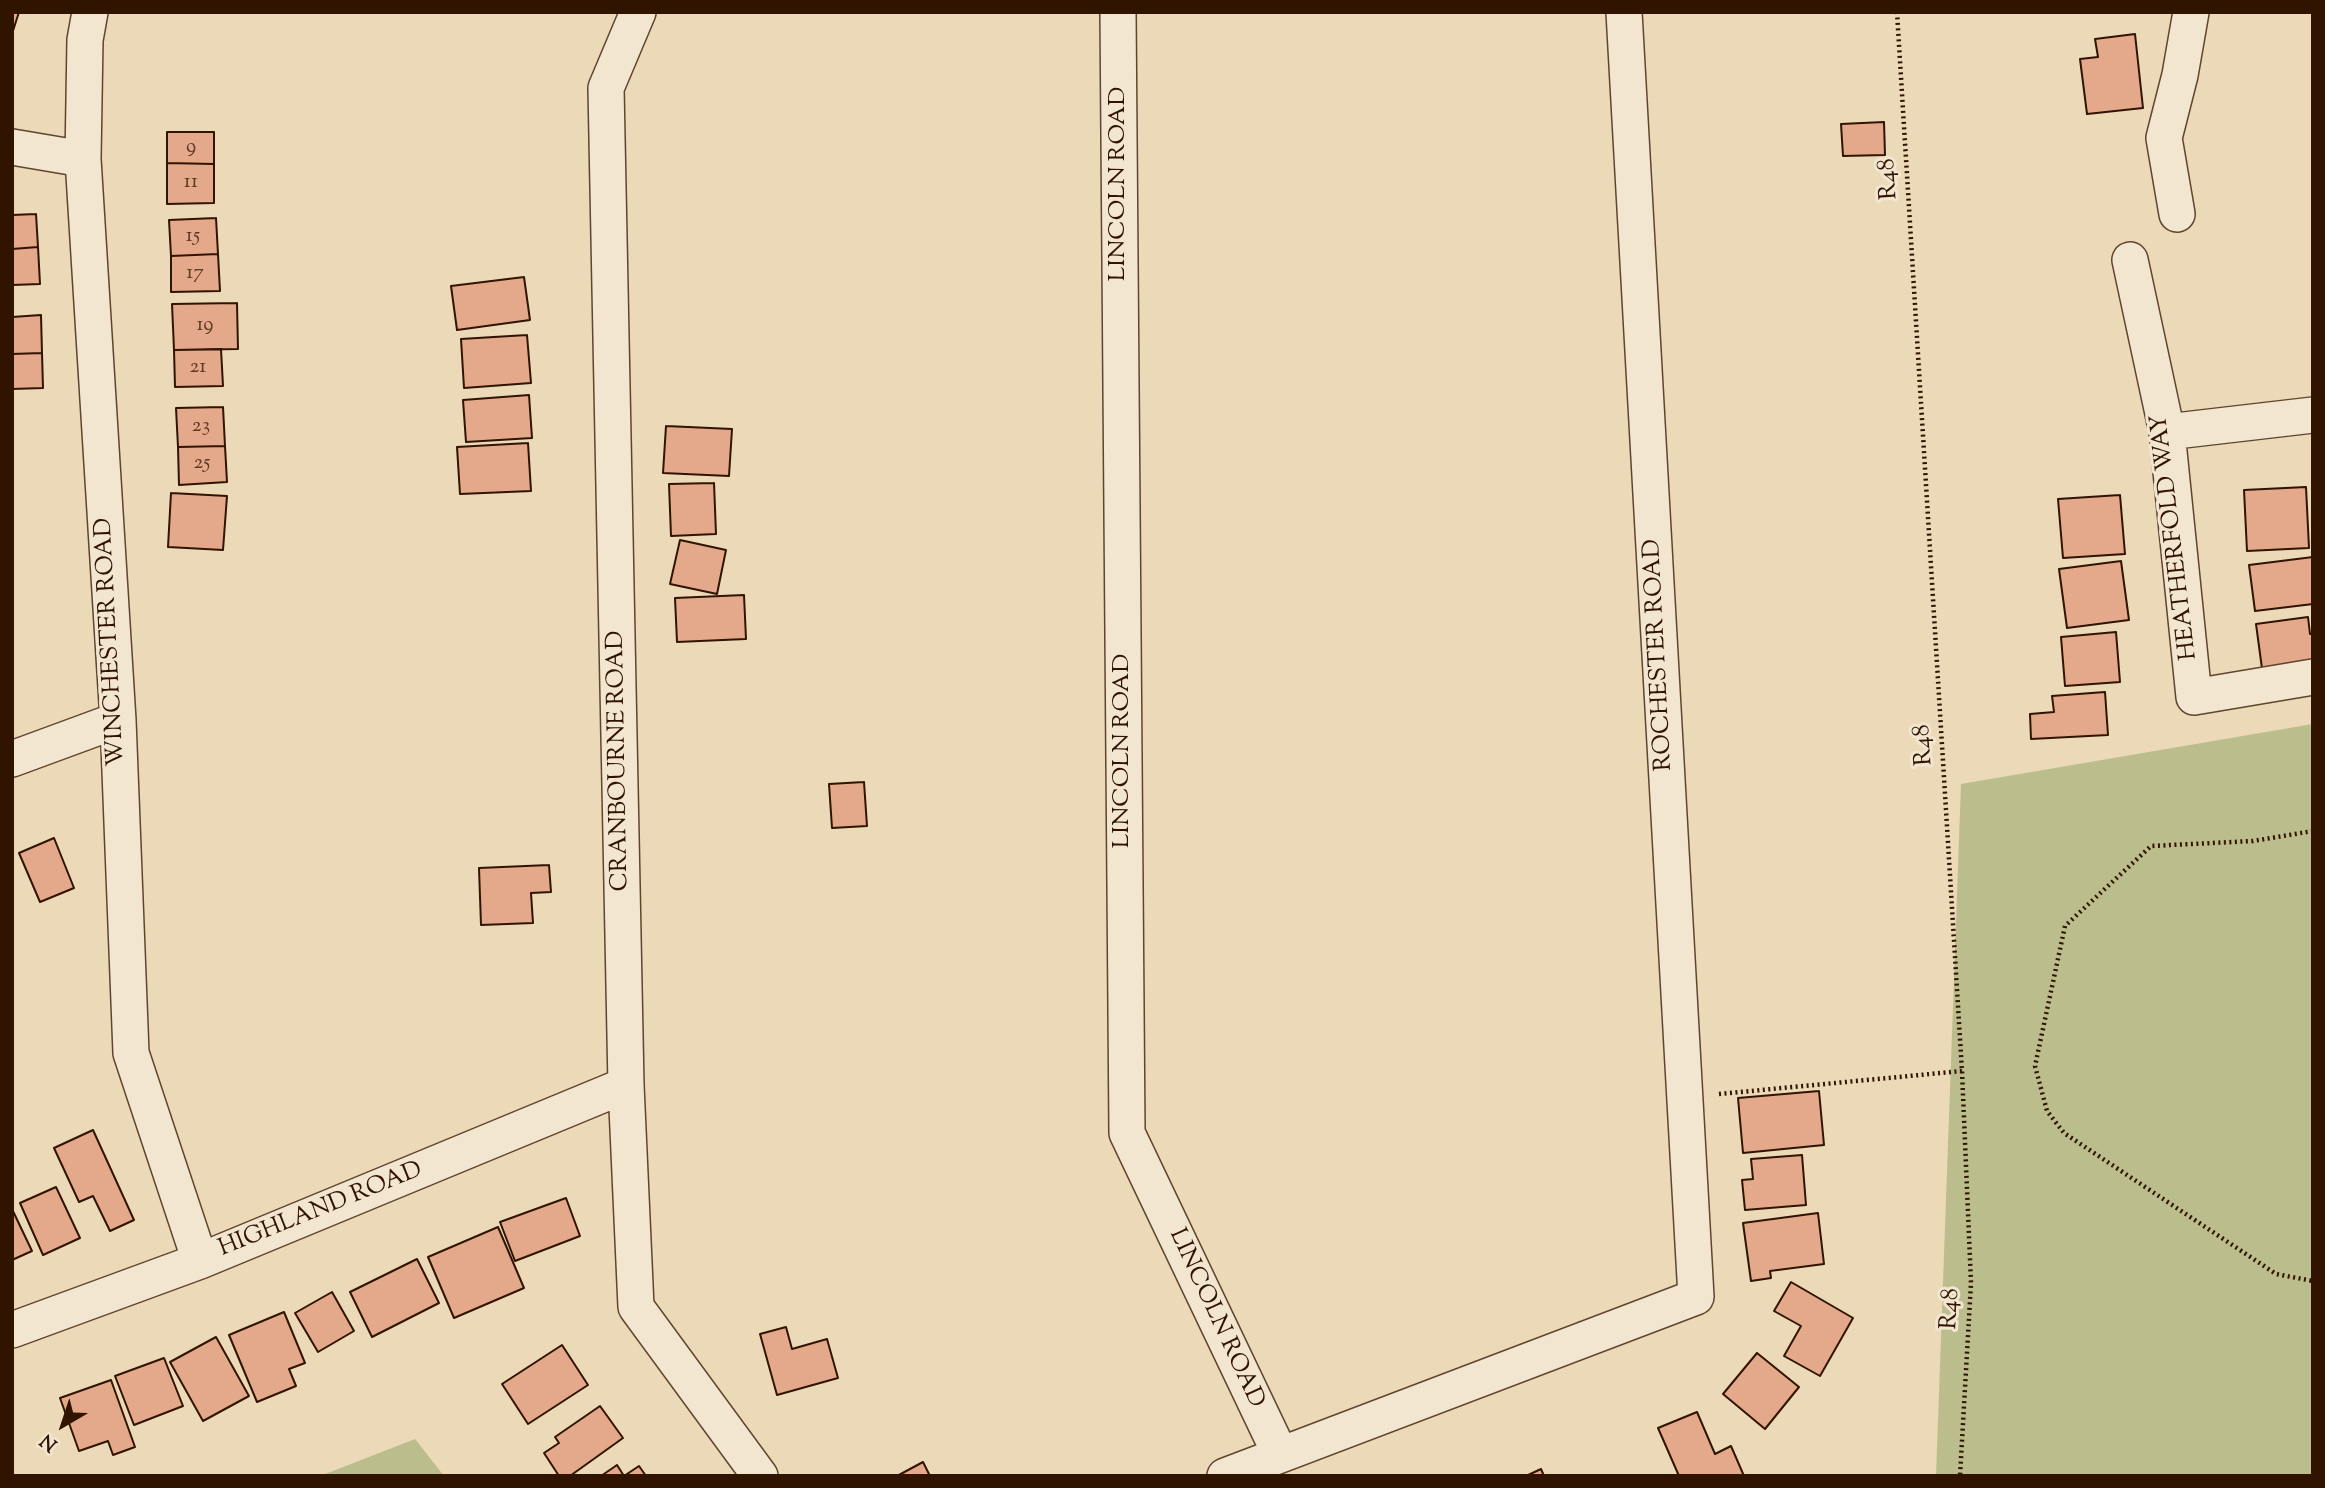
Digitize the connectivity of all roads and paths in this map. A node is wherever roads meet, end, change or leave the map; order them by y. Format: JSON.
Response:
{"nodes":[{"id":1,"x":90,"y":12,"type":"edge"},
{"id":2,"x":638,"y":12,"type":"edge"},
{"id":3,"x":1118,"y":12,"type":"edge"},
{"id":4,"x":1624,"y":12,"type":"edge"},
{"id":5,"x":1897,"y":12,"type":"edge"},
{"id":6,"x":2191,"y":12,"type":"edge"},
{"id":7,"x":12,"y":147,"type":"edge"},
{"id":8,"x":83,"y":159,"type":"junction"},
{"id":9,"x":2177,"y":214,"type":"dead end"},
{"id":10,"x":2130,"y":260,"type":"dead end"},
{"id":11,"x":2313,"y":415,"type":"edge"},
{"id":12,"x":2167,"y":432,"type":"junction"},
{"id":13,"x":2313,"y":677,"type":"edge"},
{"id":14,"x":118,"y":720,"type":"junction"},
{"id":15,"x":12,"y":760,"type":"edge"},
{"id":16,"x":2313,"y":831,"type":"edge"},
{"id":17,"x":1962,"y":1071,"type":"junction"},
{"id":18,"x":626,"y":1085,"type":"junction"},
{"id":19,"x":1684,"y":1097,"type":"junction"},
{"id":20,"x":200,"y":1261,"type":"junction"},
{"id":21,"x":2313,"y":1281,"type":"edge"},
{"id":22,"x":12,"y":1330,"type":"edge"},
{"id":23,"x":1280,"y":1454,"type":"junction"},
{"id":24,"x":760,"y":1476,"type":"edge"},
{"id":25,"x":1225,"y":1476,"type":"edge"},
{"id":26,"x":1961,"y":1476,"type":"edge"}],
"edges":[{"from":1,"to":8,"type":"street","name":"WINCHESTER ROAD"},
{"from":2,"to":18,"type":"street","name":"CRANBOURNE ROAD"},
{"from":3,"to":23,"type":"street","name":"LINCOLN ROAD"},
{"from":4,"to":19,"type":"street","name":"ROCHESTER ROAD"},
{"from":5,"to":17,"type":"path","name":"R48"},
{"from":6,"to":9,"type":"street"},
{"from":7,"to":8,"type":"street"},
{"from":8,"to":14,"type":"street","name":"WINCHESTER ROAD"},
{"from":10,"to":12,"type":"street","name":"HEATHERFOLD WAY"},
{"from":11,"to":12,"type":"street"},
{"from":12,"to":13,"type":"street","name":"HEATHERFOLD WAY"},
{"from":14,"to":15,"type":"street"},
{"from":14,"to":20,"type":"street","name":"WINCHESTER ROAD"},
{"from":16,"to":21,"type":"path"},
{"from":17,"to":19,"type":"path"},
{"from":17,"to":26,"type":"path","name":"R48"},
{"from":18,"to":20,"type":"street","name":"HIGHLAND ROAD"},
{"from":18,"to":24,"type":"street","name":"CRANBOURNE ROAD"},
{"from":19,"to":23,"type":"street","name":"ROCHESTER ROAD"},
{"from":20,"to":22,"type":"street","name":"HIGHLAND ROAD"},
{"from":23,"to":25,"type":"street"}]}
